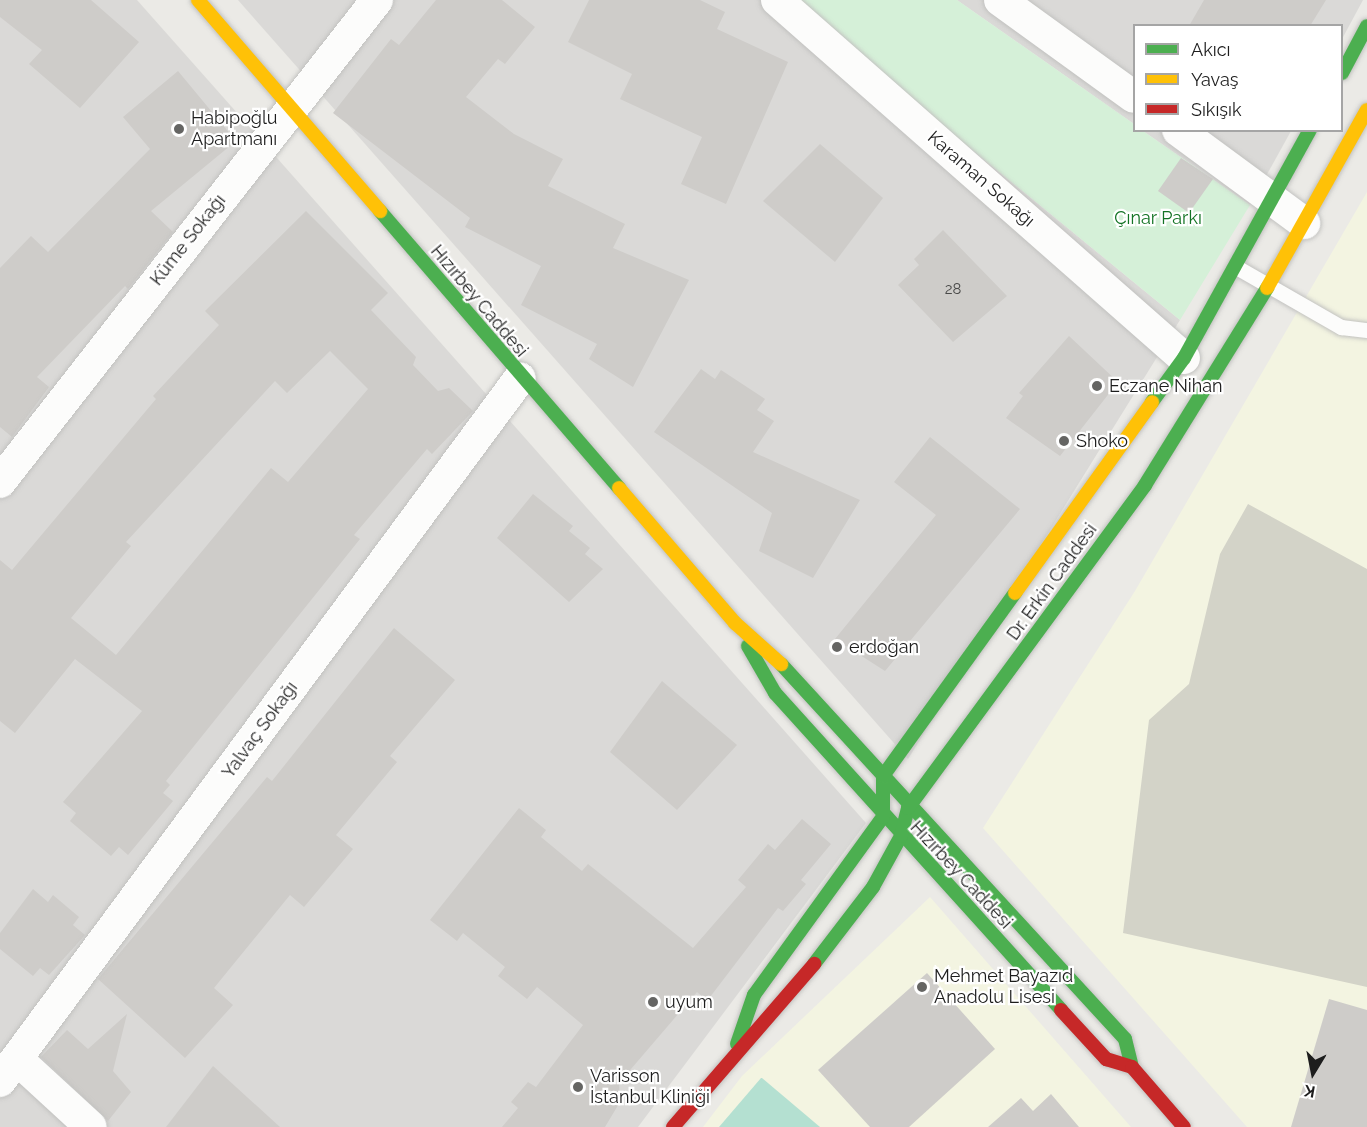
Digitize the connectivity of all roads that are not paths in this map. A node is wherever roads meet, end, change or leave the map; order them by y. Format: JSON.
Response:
{"nodes":[{"id":1,"x":198,"y":0,"type":"edge"},
{"id":2,"x":377,"y":0,"type":"edge"},
{"id":3,"x":777,"y":0,"type":"edge"},
{"id":4,"x":1000,"y":0,"type":"edge"},
{"id":5,"x":1367,"y":27,"type":"edge"},
{"id":6,"x":1343,"y":69,"type":"edge"},
{"id":7,"x":1133,"y":96,"type":"edge"},
{"id":8,"x":292,"y":106,"type":"junction"},
{"id":9,"x":1367,"y":110,"type":"edge"},
{"id":10,"x":1181,"y":132,"type":"edge"},
{"id":11,"x":1309,"y":132,"type":"edge"},
{"id":12,"x":1271,"y":202,"type":"junction"},
{"id":13,"x":1304,"y":223,"type":"junction"},
{"id":14,"x":1238,"y":268,"type":"junction"},
{"id":15,"x":1268,"y":286,"type":"junction"},
{"id":16,"x":1367,"y":330,"type":"edge"},
{"id":17,"x":1184,"y":358,"type":"junction"},
{"id":18,"x":520,"y":378,"type":"junction"},
{"id":19,"x":0,"y":482,"type":"edge"},
{"id":20,"x":735,"y":623,"type":"junction"},
{"id":21,"x":883,"y":776,"type":"junction"},
{"id":22,"x":909,"y":808,"type":"junction"},
{"id":23,"x":883,"y":817,"type":"junction"},
{"id":24,"x":901,"y":836,"type":"junction"},
{"id":25,"x":735,"y":1052,"type":"junction"},
{"id":26,"x":1132,"y":1067,"type":"junction"},
{"id":27,"x":8,"y":1070,"type":"edge"},
{"id":28,"x":91,"y":1127,"type":"edge"},
{"id":29,"x":673,"y":1127,"type":"edge"},
{"id":30,"x":1184,"y":1127,"type":"edge"}],
"edges":[{"from":1,"to":8,"type":"street","name":"Hızırbey Caddesi"},
{"from":2,"to":8,"type":"street","name":"Küme Sokağı"},
{"from":3,"to":17,"type":"street","name":"Karaman Sokağı"},
{"from":4,"to":7,"type":"street"},
{"from":5,"to":6,"type":"street"},
{"from":8,"to":18,"type":"street","name":"Hızırbey Caddesi"},
{"from":8,"to":19,"type":"street","name":"Küme Sokağı"},
{"from":9,"to":13,"type":"street","name":"Dr. Erkin Caddesi"},
{"from":10,"to":12,"type":"street"},
{"from":11,"to":12,"type":"street","name":"Dr. Erkin Caddesi"},
{"from":12,"to":13,"type":"street"},
{"from":12,"to":14,"type":"street","name":"Dr. Erkin Caddesi"},
{"from":13,"to":15,"type":"street","name":"Dr. Erkin Caddesi"},
{"from":14,"to":15,"type":"lane"},
{"from":14,"to":17,"type":"street","name":"Dr. Erkin Caddesi"},
{"from":15,"to":16,"type":"lane"},
{"from":15,"to":22,"type":"street","name":"Dr. Erkin Caddesi"},
{"from":17,"to":21,"type":"street","name":"Dr. Erkin Caddesi"},
{"from":18,"to":20,"type":"street","name":"Hızırbey Caddesi"},
{"from":18,"to":27,"type":"street","name":"Yalvaç Sokağı"},
{"from":20,"to":21,"type":"street","name":"Hızırbey Caddesi"},
{"from":20,"to":23,"type":"street","name":"Hızırbey Caddesi"},
{"from":21,"to":22,"type":"street","name":"Hızırbey Caddesi"},
{"from":21,"to":23,"type":"street"},
{"from":22,"to":24,"type":"street","name":"Dr. Erkin Caddesi"},
{"from":22,"to":26,"type":"street","name":"Hızırbey Caddesi"},
{"from":23,"to":24,"type":"street","name":"Hızırbey Caddesi"},
{"from":23,"to":25,"type":"street","name":"Dr. Erkin Caddesi"},
{"from":24,"to":25,"type":"street","name":"Dr. Erkin Caddesi"},
{"from":24,"to":26,"type":"street","name":"Hızırbey Caddesi"},
{"from":25,"to":29,"type":"street","name":"Dr. Erkin Caddesi"},
{"from":26,"to":30,"type":"street"},
{"from":27,"to":28,"type":"street"}]}
